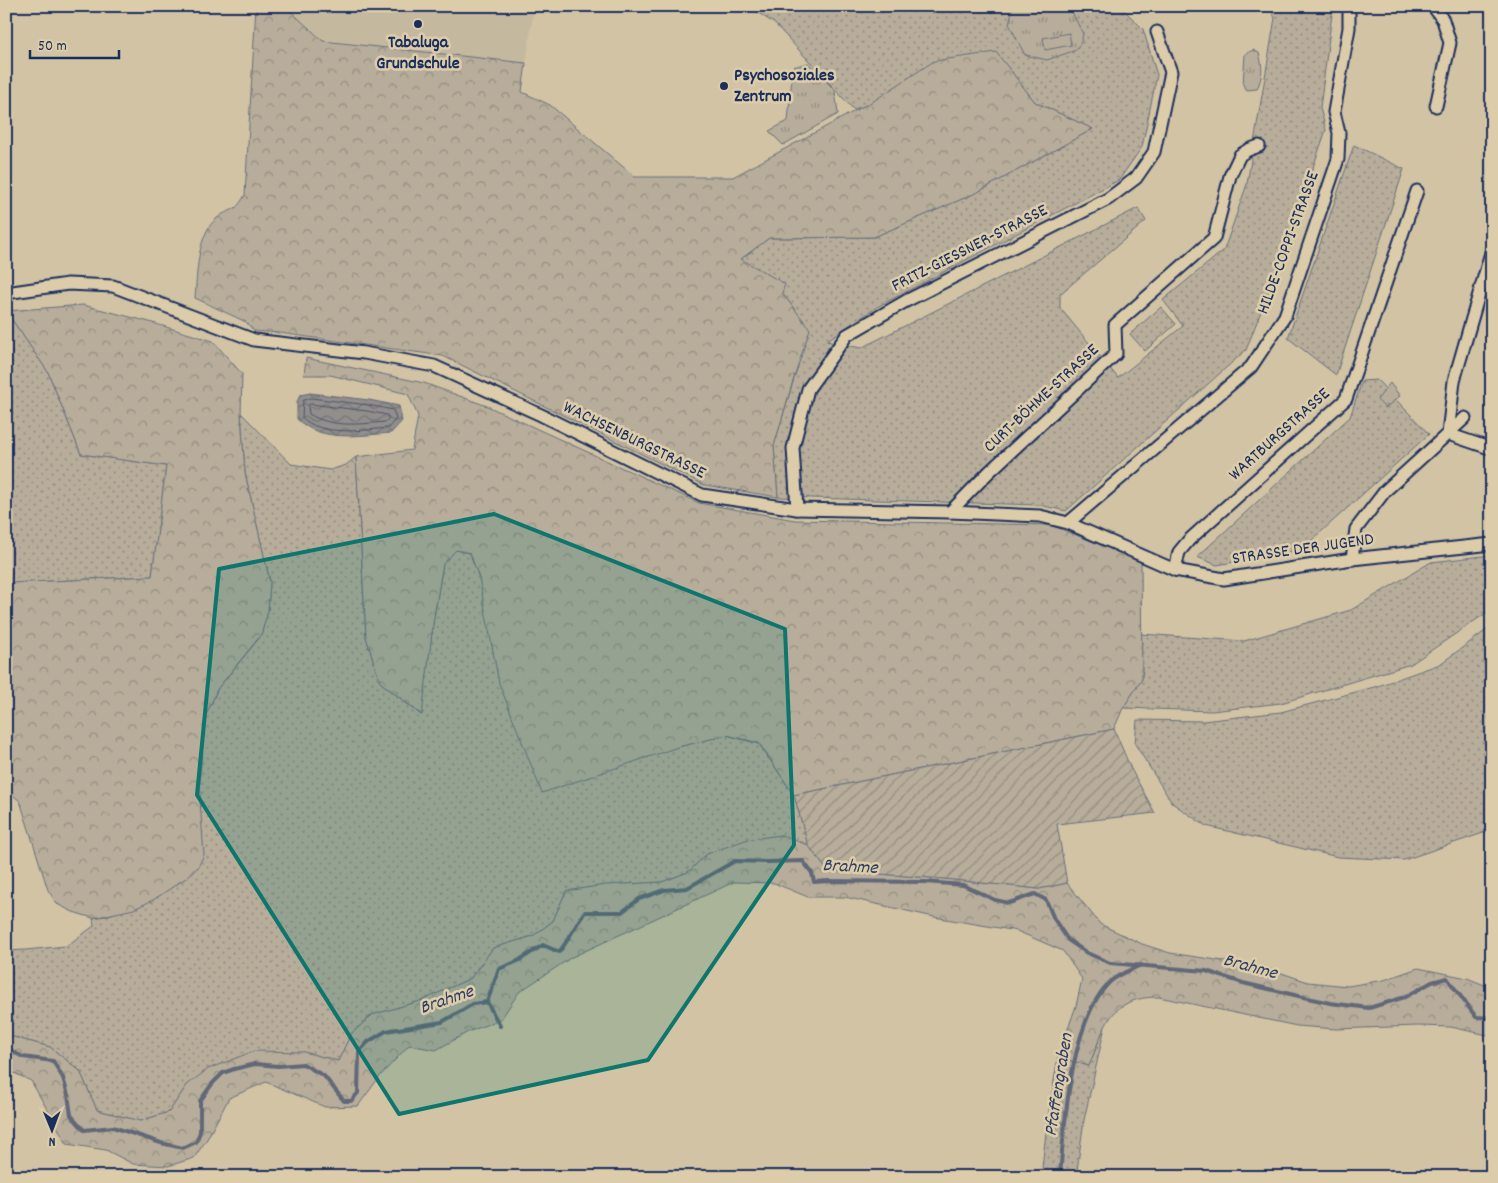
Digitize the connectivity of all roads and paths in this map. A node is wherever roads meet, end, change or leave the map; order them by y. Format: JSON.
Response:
{"nodes":[{"id":1,"x":1349,"y":6,"type":"edge"},
{"id":2,"x":1433,"y":6,"type":"edge"},
{"id":3,"x":1157,"y":32,"type":"dead end"},
{"id":4,"x":1436,"y":106,"type":"dead end"},
{"id":5,"x":1260,"y":146,"type":"dead end"},
{"id":6,"x":1418,"y":191,"type":"dead end"},
{"id":7,"x":1492,"y":249,"type":"edge"},
{"id":8,"x":6,"y":293,"type":"edge"},
{"id":9,"x":1465,"y":418,"type":"dead end"},
{"id":10,"x":1448,"y":434,"type":"junction"},
{"id":11,"x":1492,"y":449,"type":"edge"},
{"id":12,"x":796,"y":509,"type":"junction"},
{"id":13,"x":950,"y":512,"type":"junction"},
{"id":14,"x":1068,"y":523,"type":"junction"},
{"id":15,"x":1492,"y":544,"type":"edge"},
{"id":16,"x":1124,"y":548,"type":"joint"},
{"id":17,"x":1352,"y":559,"type":"junction"},
{"id":18,"x":1175,"y":570,"type":"junction"}],
"edges":[{"from":1,"to":14,"type":"street","name":"HILDE-COPPI-STRASSE"},
{"from":2,"to":4,"type":"street"},
{"from":3,"to":12,"type":"street","name":"FRITZ-GIESSNER-STRASSE"},
{"from":5,"to":13,"type":"street","name":"CURT-BÖHME-STRASSE"},
{"from":6,"to":18,"type":"street","name":"WARTBURGSTRASSE"},
{"from":7,"to":10,"type":"street"},
{"from":8,"to":12,"type":"street","name":"WACHSENBURGSTRASSE"},
{"from":9,"to":10,"type":"street"},
{"from":10,"to":11,"type":"street"},
{"from":10,"to":17,"type":"street"},
{"from":12,"to":13,"type":"street","name":"WACHSENBURGSTRASSE"},
{"from":13,"to":14,"type":"street","name":"WACHSENBURGSTRASSE"},
{"from":14,"to":16,"type":"street","name":"WACHSENBURGSTRASSE"},
{"from":15,"to":17,"type":"street","name":"STRASSE DER JUGEND"},
{"from":16,"to":18,"type":"street","name":"STRASSE DER JUGEND"},
{"from":17,"to":18,"type":"street","name":"STRASSE DER JUGEND"}]}
